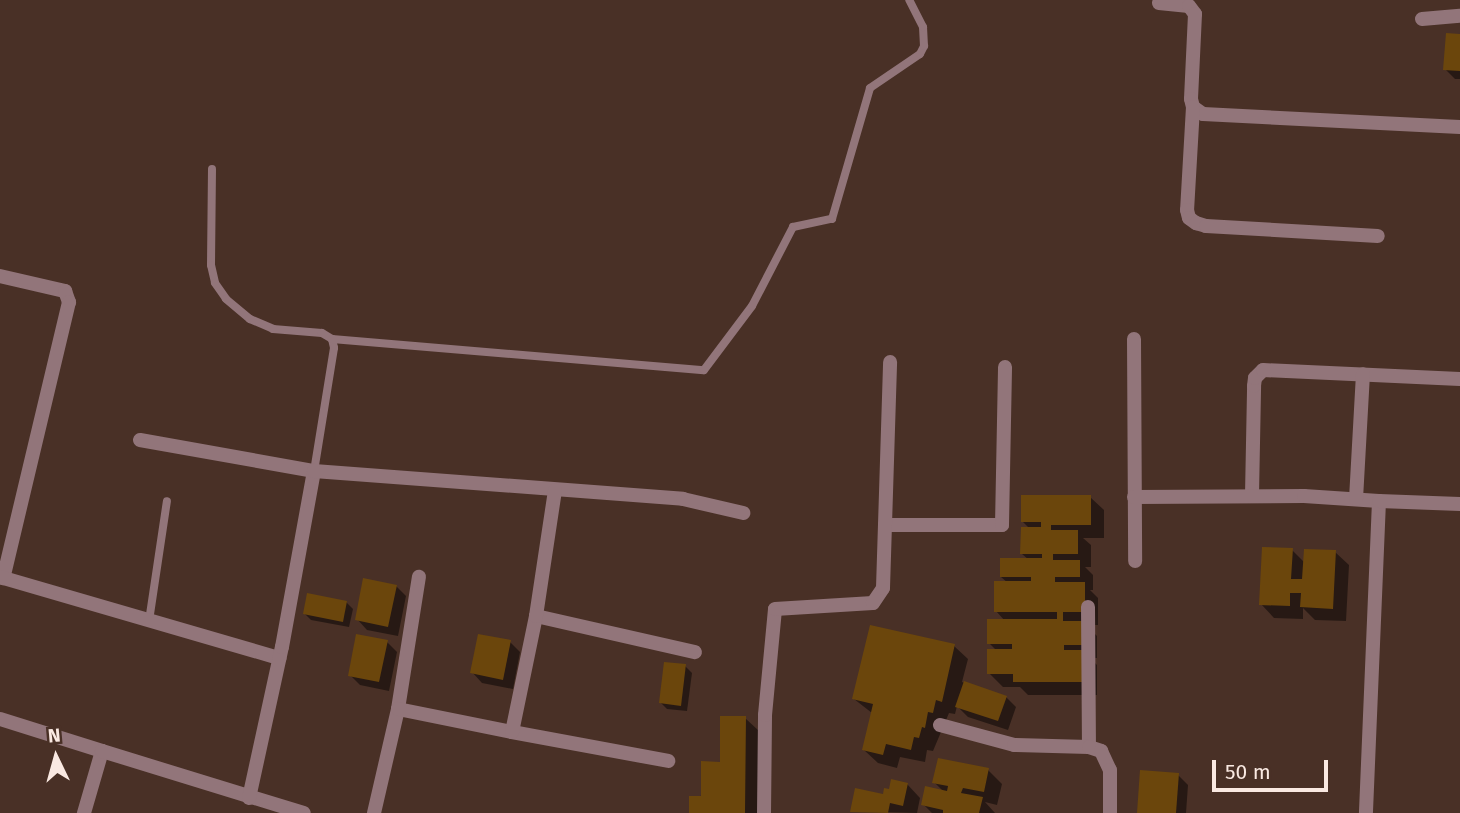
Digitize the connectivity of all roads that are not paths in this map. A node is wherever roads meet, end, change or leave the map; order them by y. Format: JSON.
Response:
{"nodes":[{"id":1,"x":909,"y":0,"type":"edge"},
{"id":2,"x":1159,"y":3,"type":"dead end"},
{"id":3,"x":1460,"y":16,"type":"edge"},
{"id":4,"x":1422,"y":19,"type":"dead end"},
{"id":5,"x":1194,"y":107,"type":"junction"},
{"id":6,"x":1460,"y":127,"type":"edge"},
{"id":7,"x":212,"y":169,"type":"dead end"},
{"id":8,"x":1378,"y":236,"type":"dead end"},
{"id":9,"x":0,"y":276,"type":"edge"},
{"id":10,"x":332,"y":339,"type":"junction"},
{"id":11,"x":1134,"y":339,"type":"dead end"},
{"id":12,"x":890,"y":362,"type":"dead end"},
{"id":13,"x":1005,"y":367,"type":"dead end"},
{"id":14,"x":1363,"y":374,"type":"junction"},
{"id":15,"x":1460,"y":379,"type":"edge"},
{"id":16,"x":140,"y":440,"type":"dead end"},
{"id":17,"x":314,"y":471,"type":"junction"},
{"id":18,"x":555,"y":490,"type":"junction"},
{"id":19,"x":1252,"y":495,"type":"junction"},
{"id":20,"x":1134,"y":497,"type":"junction"},
{"id":21,"x":1356,"y":499,"type":"junction"},
{"id":22,"x":167,"y":501,"type":"dead end"},
{"id":23,"x":1379,"y":501,"type":"junction"},
{"id":24,"x":1460,"y":504,"type":"edge"},
{"id":25,"x":743,"y":513,"type":"dead end"},
{"id":26,"x":885,"y":525,"type":"junction"},
{"id":27,"x":1135,"y":561,"type":"dead end"},
{"id":28,"x":419,"y":577,"type":"dead end"},
{"id":29,"x":1,"y":578,"type":"edge"},
{"id":30,"x":1088,"y":607,"type":"dead end"},
{"id":31,"x":536,"y":616,"type":"junction"},
{"id":32,"x":149,"y":621,"type":"junction"},
{"id":33,"x":695,"y":652,"type":"dead end"},
{"id":34,"x":279,"y":658,"type":"junction"},
{"id":35,"x":398,"y":709,"type":"junction"},
{"id":36,"x":0,"y":719,"type":"edge"},
{"id":37,"x":940,"y":724,"type":"dead end"},
{"id":38,"x":512,"y":732,"type":"junction"},
{"id":39,"x":1089,"y":747,"type":"junction"},
{"id":40,"x":102,"y":751,"type":"junction"},
{"id":41,"x":668,"y":761,"type":"dead end"},
{"id":42,"x":249,"y":798,"type":"junction"},
{"id":43,"x":84,"y":813,"type":"edge"},
{"id":44,"x":304,"y":813,"type":"edge"},
{"id":45,"x":374,"y":813,"type":"edge"},
{"id":46,"x":764,"y":813,"type":"edge"},
{"id":47,"x":1110,"y":813,"type":"edge"},
{"id":48,"x":1366,"y":813,"type":"edge"}],
"edges":[{"from":1,"to":10,"type":"lane"},
{"from":2,"to":5,"type":"street"},
{"from":3,"to":4,"type":"street"},
{"from":5,"to":6,"type":"street"},
{"from":5,"to":8,"type":"street"},
{"from":7,"to":10,"type":"lane"},
{"from":9,"to":29,"type":"street"},
{"from":10,"to":17,"type":"lane"},
{"from":11,"to":20,"type":"street"},
{"from":12,"to":26,"type":"street"},
{"from":13,"to":26,"type":"street"},
{"from":14,"to":15,"type":"street"},
{"from":14,"to":19,"type":"street"},
{"from":14,"to":21,"type":"street"},
{"from":16,"to":17,"type":"street"},
{"from":17,"to":18,"type":"street"},
{"from":17,"to":34,"type":"street"},
{"from":18,"to":25,"type":"street"},
{"from":18,"to":31,"type":"street"},
{"from":19,"to":20,"type":"street"},
{"from":19,"to":21,"type":"street"},
{"from":20,"to":27,"type":"street"},
{"from":21,"to":23,"type":"street"},
{"from":22,"to":32,"type":"lane"},
{"from":23,"to":24,"type":"street"},
{"from":23,"to":48,"type":"street"},
{"from":26,"to":46,"type":"street"},
{"from":28,"to":35,"type":"street"},
{"from":29,"to":32,"type":"street"},
{"from":30,"to":39,"type":"street"},
{"from":31,"to":33,"type":"street"},
{"from":31,"to":38,"type":"street"},
{"from":32,"to":34,"type":"street"},
{"from":34,"to":42,"type":"street"},
{"from":35,"to":38,"type":"street"},
{"from":35,"to":45,"type":"street"},
{"from":36,"to":40,"type":"street"},
{"from":37,"to":39,"type":"street"},
{"from":38,"to":41,"type":"street"},
{"from":39,"to":47,"type":"street"},
{"from":40,"to":42,"type":"street"},
{"from":40,"to":43,"type":"street"},
{"from":42,"to":44,"type":"street"}]}
